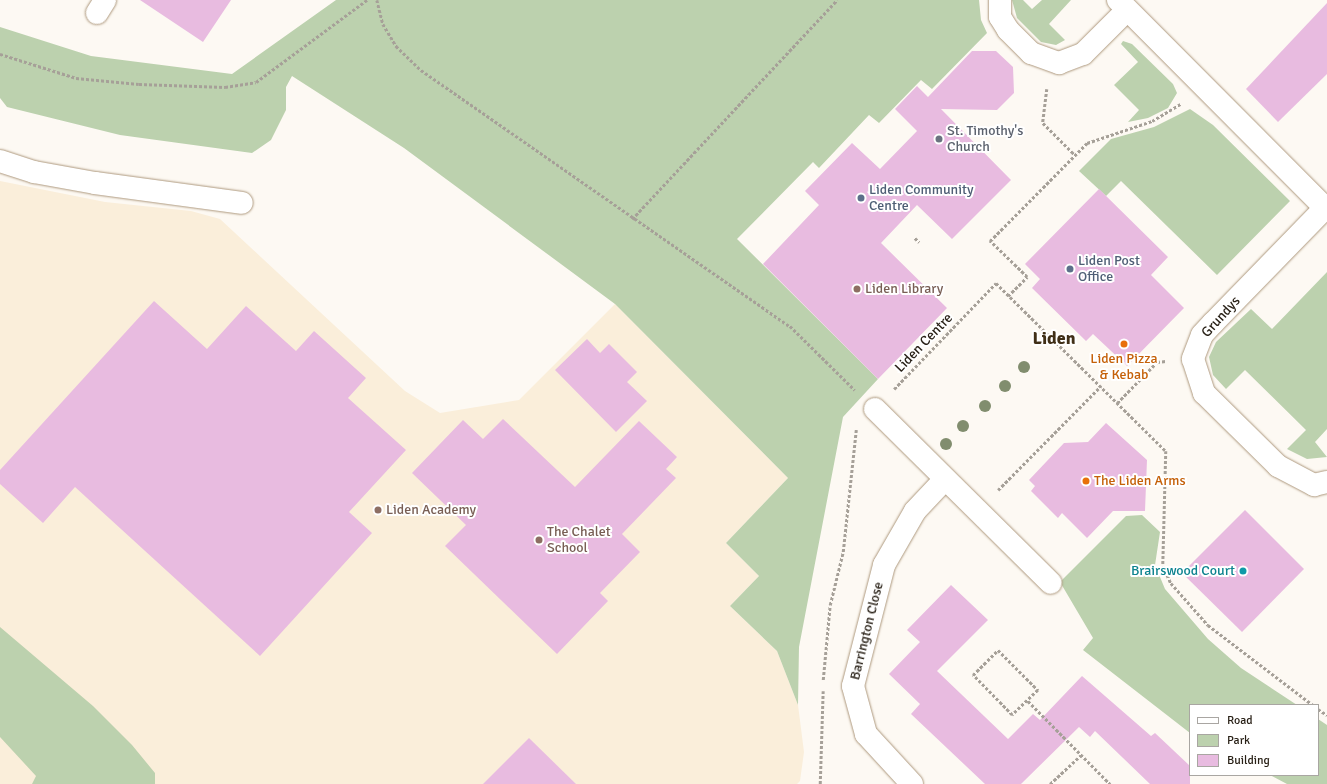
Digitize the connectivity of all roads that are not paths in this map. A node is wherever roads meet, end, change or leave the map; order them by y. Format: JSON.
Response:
{"nodes":[{"id":1,"x":1000,"y":0,"type":"edge"},
{"id":2,"x":1122,"y":5,"type":"edge"},
{"id":3,"x":0,"y":161,"type":"edge"},
{"id":4,"x":242,"y":203,"type":"dead end"},
{"id":5,"x":1326,"y":209,"type":"edge"},
{"id":6,"x":874,"y":409,"type":"road end"},
{"id":7,"x":945,"y":479,"type":"junction"},
{"id":8,"x":1327,"y":482,"type":"edge"},
{"id":9,"x":1051,"y":583,"type":"dead end"},
{"id":10,"x":912,"y":784,"type":"edge"}],
"edges":[{"from":1,"to":2,"type":"street","name":"Grundys"},
{"from":2,"to":5,"type":"street","name":"Grundys"},
{"from":3,"to":4,"type":"street"},
{"from":5,"to":8,"type":"street","name":"Grundys"},
{"from":6,"to":7,"type":"street"},
{"from":7,"to":9,"type":"street"},
{"from":7,"to":10,"type":"street","name":"Barrington Close"}]}
